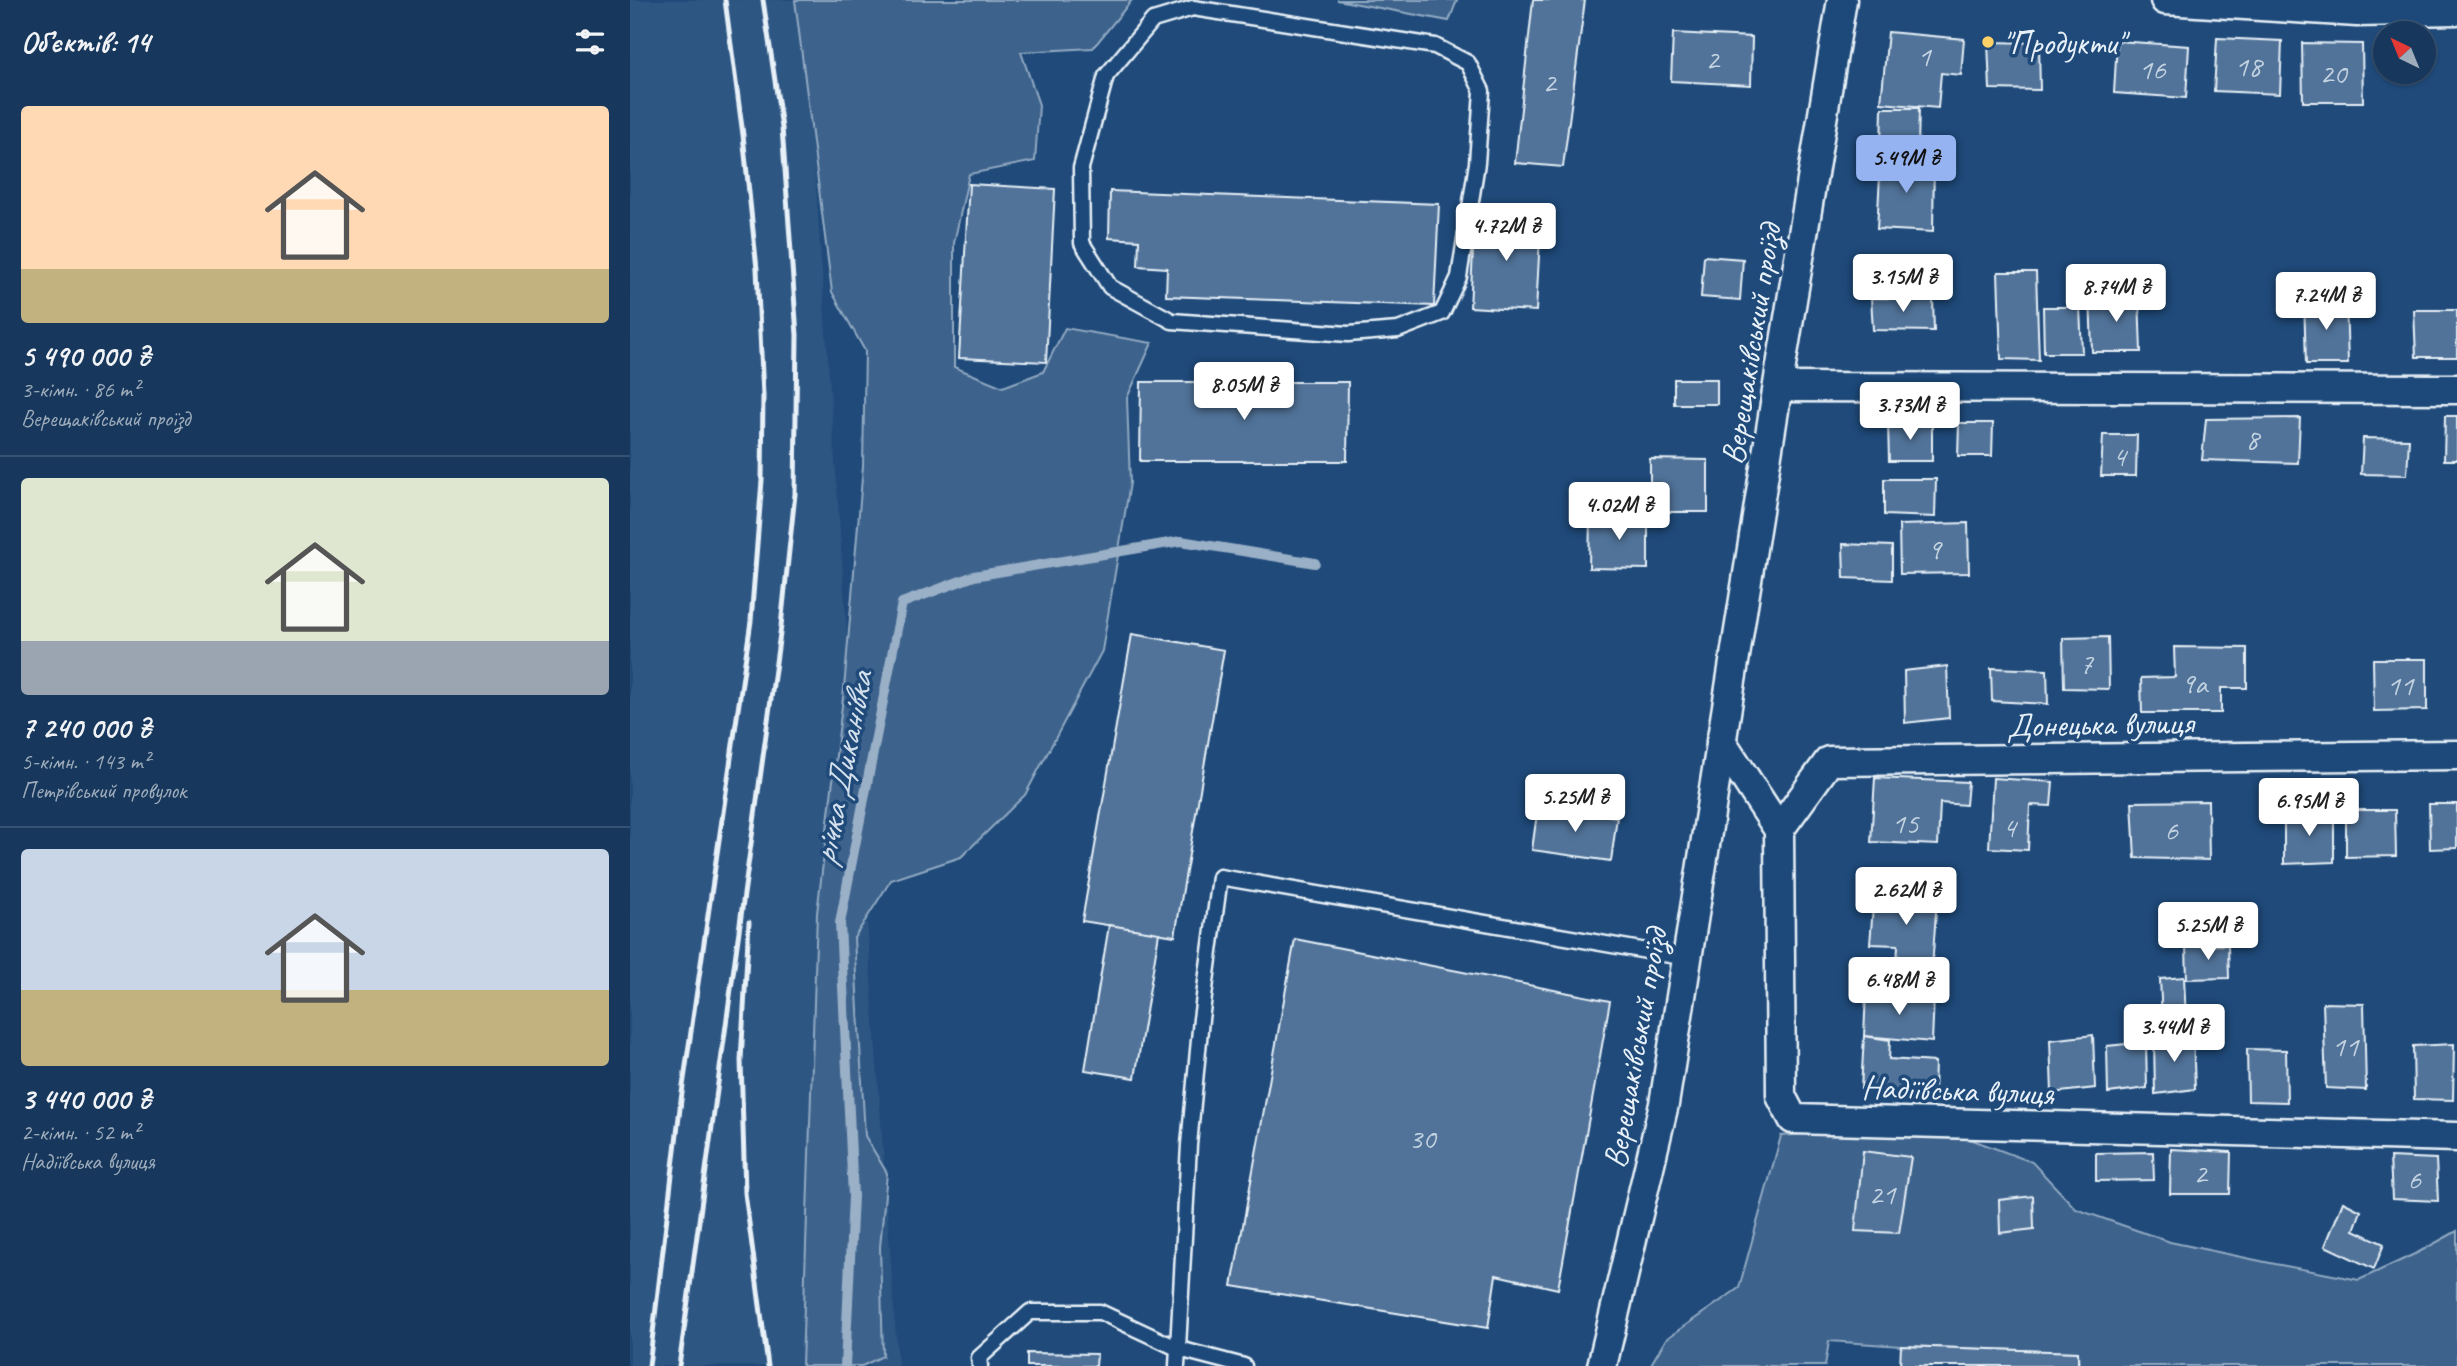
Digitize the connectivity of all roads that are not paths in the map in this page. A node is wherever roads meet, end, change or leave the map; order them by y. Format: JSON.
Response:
{"nodes":[{"id":1,"x":1842,"y":0,"type":"edge"},
{"id":2,"x":2165,"y":0,"type":"edge"},
{"id":3,"x":1194,"y":4,"type":"edge"},
{"id":4,"x":2457,"y":10,"type":"edge"},
{"id":5,"x":1778,"y":387,"type":"junction"},
{"id":6,"x":2457,"y":389,"type":"edge"},
{"id":7,"x":1721,"y":741,"type":"junction"},
{"id":8,"x":2457,"y":755,"type":"edge"},
{"id":9,"x":1779,"y":830,"type":"junction"},
{"id":10,"x":1687,"y":958,"type":"junction"},
{"id":11,"x":2457,"y":1137,"type":"edge"},
{"id":12,"x":1179,"y":1349,"type":"junction"},
{"id":13,"x":979,"y":1366,"type":"edge"},
{"id":14,"x":1177,"y":1366,"type":"edge"},
{"id":15,"x":1244,"y":1366,"type":"edge"},
{"id":16,"x":1602,"y":1366,"type":"edge"}],
"edges":[{"from":1,"to":5,"type":"street","name":"Верещаківський проїзд"},
{"from":2,"to":4,"type":"street"},
{"from":3,"to":3,"type":"lane"},
{"from":5,"to":6,"type":"street"},
{"from":5,"to":7,"type":"street","name":"Верещаківський проїзд"},
{"from":7,"to":9,"type":"street"},
{"from":7,"to":10,"type":"street","name":"Верещаківський проїзд"},
{"from":8,"to":9,"type":"street","name":"Донецька вулиця"},
{"from":9,"to":11,"type":"street","name":"Надіївська вулиця"},
{"from":10,"to":12,"type":"lane"},
{"from":10,"to":16,"type":"street","name":"Верещаківський проїзд"},
{"from":12,"to":13,"type":"lane"},
{"from":12,"to":14,"type":"lane"},
{"from":12,"to":15,"type":"lane"}]}
